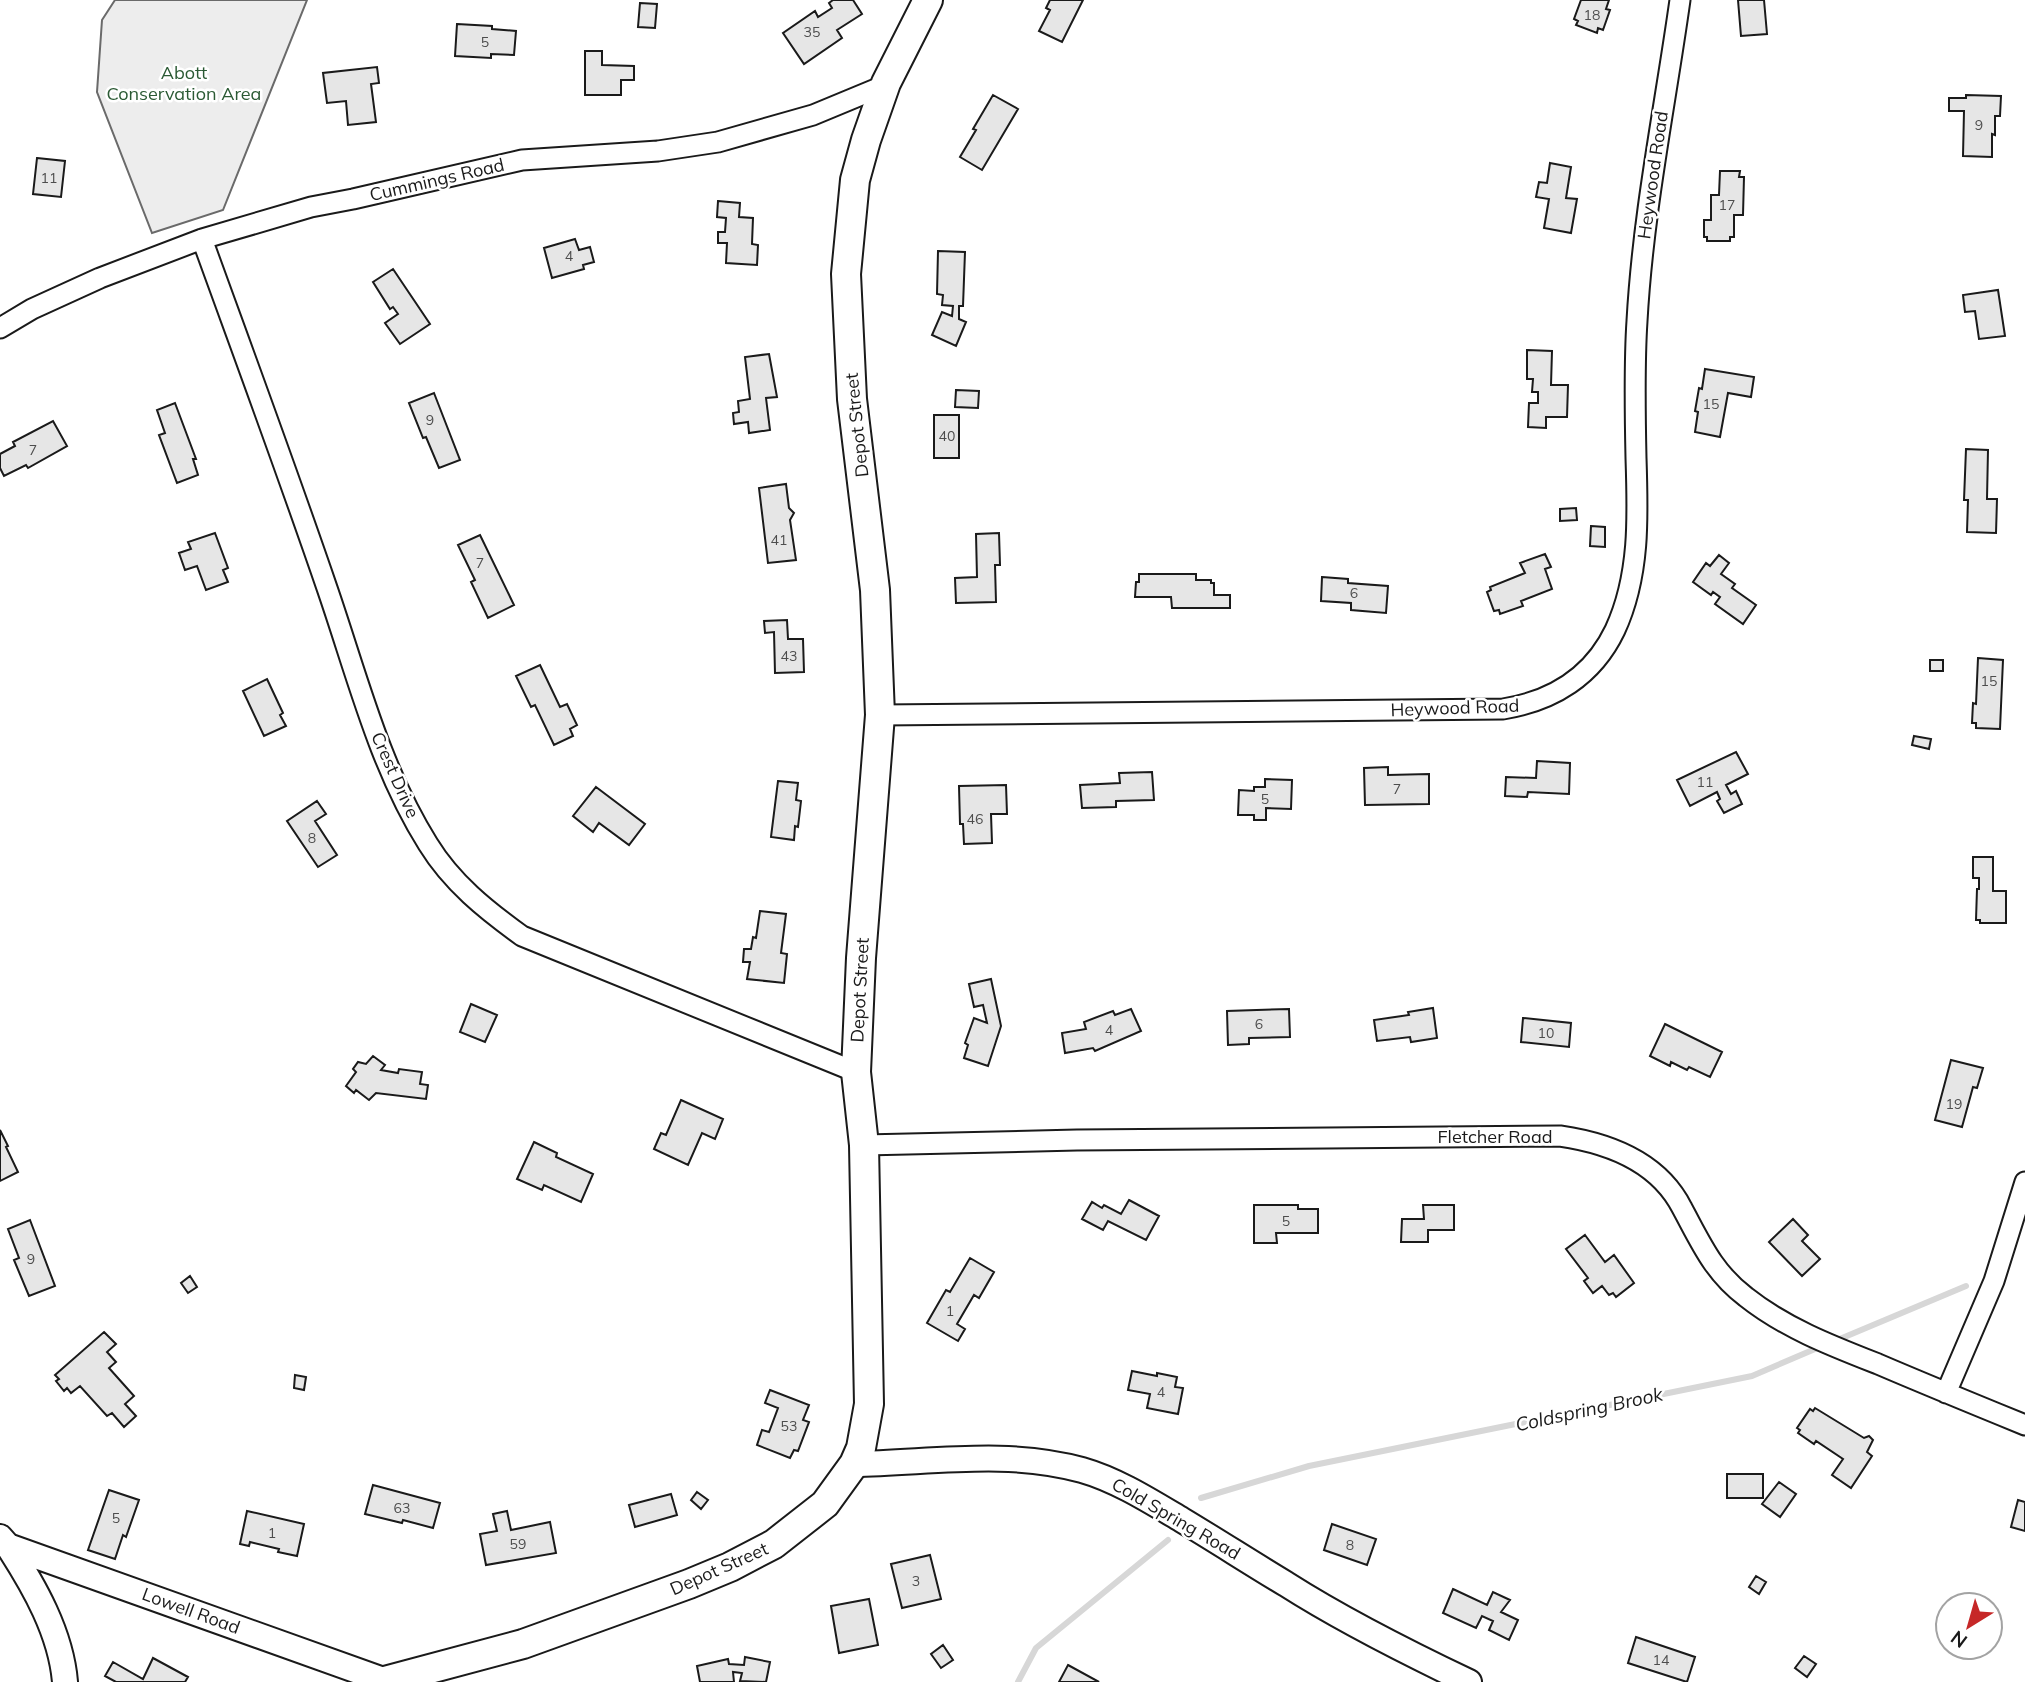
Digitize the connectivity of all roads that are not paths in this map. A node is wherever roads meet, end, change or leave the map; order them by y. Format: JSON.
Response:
{"nodes":[{"id":1,"x":928,"y":0,"type":"edge"},
{"id":2,"x":1680,"y":0,"type":"edge"},
{"id":3,"x":886,"y":83,"type":"junction"},
{"id":4,"x":202,"y":239,"type":"junction"},
{"id":5,"x":0,"y":328,"type":"edge"},
{"id":6,"x":880,"y":715,"type":"junction"},
{"id":7,"x":856,"y":1072,"type":"junction"},
{"id":8,"x":864,"y":1145,"type":"junction"},
{"id":9,"x":2025,"y":1182,"type":"edge"},
{"id":10,"x":1946,"y":1393,"type":"junction"},
{"id":11,"x":2025,"y":1424,"type":"edge"},
{"id":12,"x":854,"y":1464,"type":"junction"},
{"id":13,"x":4,"y":1541,"type":"edge"},
{"id":14,"x":384,"y":1681,"type":"edge"},
{"id":15,"x":65,"y":1682,"type":"edge"},
{"id":16,"x":1469,"y":1682,"type":"edge"}],
"edges":[{"from":1,"to":3,"type":"main road","name":"Depot Street"},
{"from":2,"to":6,"type":"street","name":"Heywood Road"},
{"from":3,"to":4,"type":"street","name":"Cummings Road"},
{"from":3,"to":6,"type":"main road","name":"Depot Street"},
{"from":4,"to":5,"type":"street","name":"Cummings Road"},
{"from":4,"to":7,"type":"street","name":"Crest Drive"},
{"from":6,"to":7,"type":"main road","name":"Depot Street"},
{"from":7,"to":8,"type":"main road","name":"Depot Street"},
{"from":8,"to":10,"type":"street","name":"Fletcher Road"},
{"from":8,"to":12,"type":"main road","name":"Depot Street"},
{"from":9,"to":10,"type":"street"},
{"from":10,"to":11,"type":"street","name":"Fletcher Road"},
{"from":12,"to":14,"type":"main road","name":"Depot Street"},
{"from":12,"to":16,"type":"street","name":"Cold Spring Road"},
{"from":13,"to":14,"type":"street","name":"Lowell Road"},
{"from":13,"to":15,"type":"street"}]}
